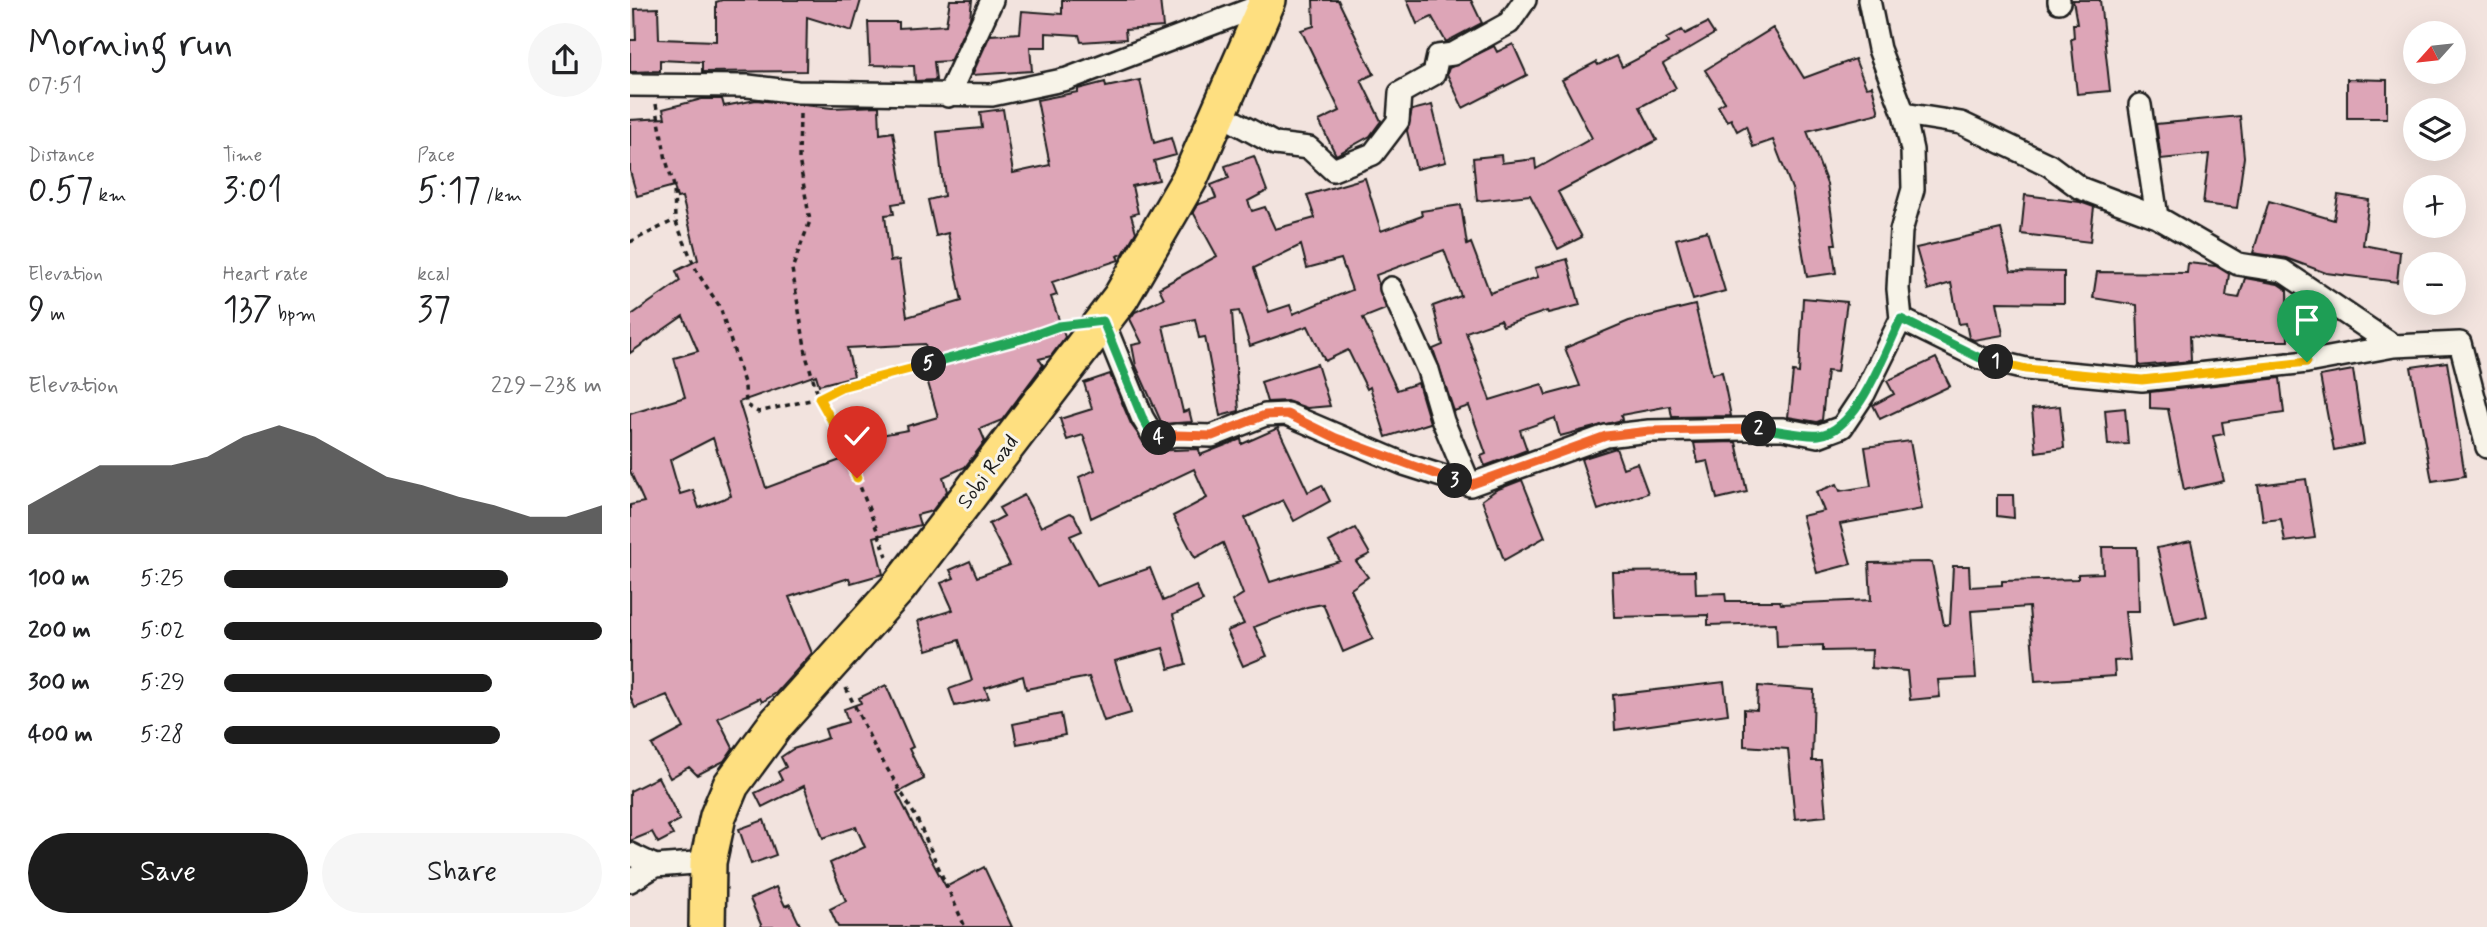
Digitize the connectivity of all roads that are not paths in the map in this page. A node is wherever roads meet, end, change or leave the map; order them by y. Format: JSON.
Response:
{"nodes":[{"id":1,"x":992,"y":0,"type":"edge"},
{"id":2,"x":1525,"y":0,"type":"edge"},
{"id":3,"x":1870,"y":0,"type":"edge"},
{"id":4,"x":1267,"y":2,"type":"edge"},
{"id":5,"x":630,"y":85,"type":"edge"},
{"id":6,"x":948,"y":96,"type":"junction"},
{"id":7,"x":2140,"y":105,"type":"dead end"},
{"id":8,"x":1220,"y":114,"type":"junction"},
{"id":9,"x":1904,"y":114,"type":"junction"},
{"id":10,"x":2158,"y":217,"type":"junction"},
{"id":11,"x":1391,"y":288,"type":"dead end"},
{"id":12,"x":1901,"y":319,"type":"junction"},
{"id":13,"x":1103,"y":321,"type":"junction"},
{"id":14,"x":2394,"y":346,"type":"junction"},
{"id":15,"x":2487,"y":447,"type":"edge"},
{"id":16,"x":1470,"y":485,"type":"junction"},
{"id":17,"x":630,"y":854,"type":"edge"},
{"id":18,"x":708,"y":862,"type":"junction"},
{"id":19,"x":655,"y":866,"type":"junction"},
{"id":20,"x":630,"y":881,"type":"edge"},
{"id":21,"x":707,"y":927,"type":"edge"}],
"edges":[{"from":1,"to":6,"type":"street"},
{"from":2,"to":8,"type":"street"},
{"from":3,"to":9,"type":"street"},
{"from":4,"to":6,"type":"street"},
{"from":4,"to":8,"type":"highway","name":"Sobi Road"},
{"from":5,"to":6,"type":"street"},
{"from":7,"to":10,"type":"street"},
{"from":8,"to":13,"type":"highway","name":"Sobi Road"},
{"from":9,"to":10,"type":"street"},
{"from":9,"to":12,"type":"street"},
{"from":10,"to":14,"type":"street"},
{"from":11,"to":16,"type":"street"},
{"from":12,"to":14,"type":"street"},
{"from":12,"to":16,"type":"street"},
{"from":13,"to":16,"type":"street"},
{"from":13,"to":18,"type":"highway","name":"Sobi Road"},
{"from":14,"to":15,"type":"street"},
{"from":17,"to":19,"type":"street"},
{"from":18,"to":19,"type":"street"},
{"from":18,"to":21,"type":"highway","name":"Sobi Road"},
{"from":19,"to":20,"type":"street"}]}
